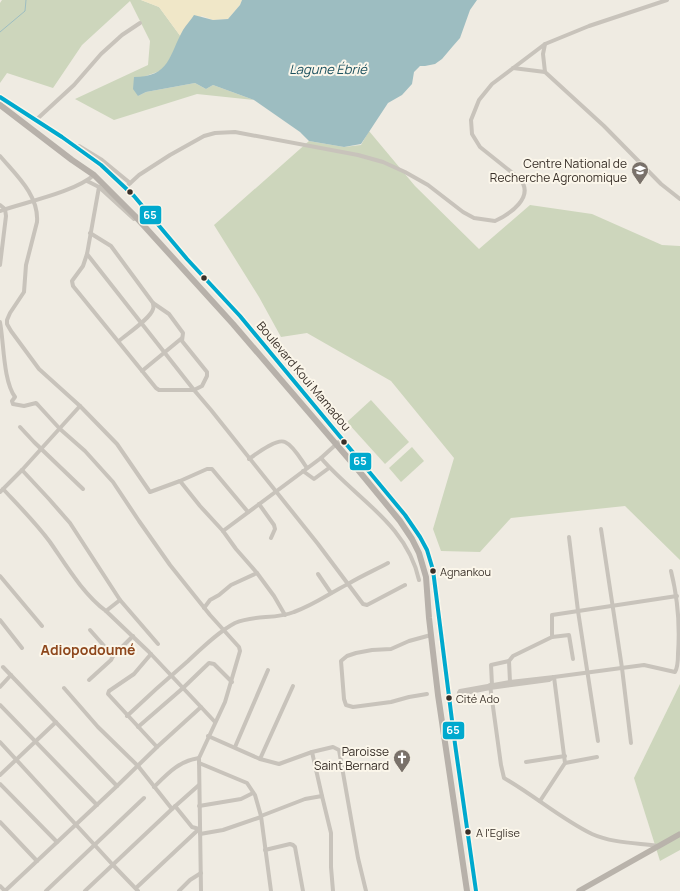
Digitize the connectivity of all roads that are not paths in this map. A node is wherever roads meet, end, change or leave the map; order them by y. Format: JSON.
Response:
{"nodes":[{"id":1,"x":667,"y":0,"type":"edge"},
{"id":2,"x":140,"y":23,"type":"dead end"},
{"id":3,"x":545,"y":44,"type":"junction"},
{"id":4,"x":512,"y":68,"type":"junction"},
{"id":5,"x":545,"y":72,"type":"junction"},
{"id":6,"x":0,"y":97,"type":"edge"},
{"id":7,"x":0,"y":105,"type":"edge"},
{"id":8,"x":36,"y":120,"type":"junction"},
{"id":9,"x":62,"y":137,"type":"junction"},
{"id":10,"x":0,"y":156,"type":"edge"},
{"id":11,"x":94,"y":175,"type":"junction"},
{"id":12,"x":114,"y":176,"type":"junction"},
{"id":13,"x":87,"y":181,"type":"junction"},
{"id":14,"x":128,"y":185,"type":"junction"},
{"id":15,"x":102,"y":186,"type":"junction"},
{"id":16,"x":680,"y":199,"type":"edge"},
{"id":17,"x":33,"y":200,"type":"junction"},
{"id":18,"x":0,"y":205,"type":"edge"},
{"id":19,"x":5,"y":209,"type":"junction"},
{"id":20,"x":0,"y":211,"type":"edge"},
{"id":21,"x":90,"y":233,"type":"junction"},
{"id":22,"x":87,"y":254,"type":"junction"},
{"id":23,"x":0,"y":265,"type":"edge"},
{"id":24,"x":153,"y":303,"type":"junction"},
{"id":25,"x":0,"y":322,"type":"edge"},
{"id":26,"x":141,"y":322,"type":"junction"},
{"id":27,"x":1,"y":329,"type":"edge"},
{"id":28,"x":182,"y":338,"type":"junction"},
{"id":29,"x":119,"y":341,"type":"junction"},
{"id":30,"x":165,"y":353,"type":"junction"},
{"id":31,"x":142,"y":371,"type":"junction"},
{"id":32,"x":194,"y":390,"type":"junction"},
{"id":33,"x":80,"y":406,"type":"junction"},
{"id":34,"x":20,"y":427,"type":"dead end"},
{"id":35,"x":60,"y":429,"type":"junction"},
{"id":36,"x":342,"y":439,"type":"junction"},
{"id":37,"x":336,"y":445,"type":"junction"},
{"id":38,"x":41,"y":449,"type":"junction"},
{"id":39,"x":321,"y":458,"type":"junction"},
{"id":40,"x":249,"y":459,"type":"junction"},
{"id":41,"x":329,"y":468,"type":"junction"},
{"id":42,"x":305,"y":469,"type":"junction"},
{"id":43,"x":22,"y":470,"type":"junction"},
{"id":44,"x":180,"y":481,"type":"junction"},
{"id":45,"x":83,"y":489,"type":"dead end"},
{"id":46,"x":2,"y":490,"type":"edge"},
{"id":47,"x":275,"y":492,"type":"junction"},
{"id":48,"x":259,"y":504,"type":"junction"},
{"id":49,"x":248,"y":512,"type":"junction"},
{"id":50,"x":601,"y":530,"type":"dead end"},
{"id":51,"x":224,"y":531,"type":"junction"},
{"id":52,"x":569,"y":537,"type":"dead end"},
{"id":53,"x":271,"y":538,"type":"dead end"},
{"id":54,"x":388,"y":563,"type":"dead end"},
{"id":55,"x":671,"y":571,"type":"dead end"},
{"id":56,"x":257,"y":573,"type":"junction"},
{"id":57,"x":318,"y":574,"type":"dead end"},
{"id":58,"x":0,"y":576,"type":"edge"},
{"id":59,"x":419,"y":580,"type":"dead end"},
{"id":60,"x":348,"y":584,"type":"junction"},
{"id":61,"x":405,"y":585,"type":"dead end"},
{"id":62,"x":331,"y":593,"type":"junction"},
{"id":63,"x":677,"y":596,"type":"junction"},
{"id":64,"x":120,"y":600,"type":"junction"},
{"id":65,"x":612,"y":605,"type":"junction"},
{"id":66,"x":204,"y":608,"type":"junction"},
{"id":67,"x":106,"y":611,"type":"junction"},
{"id":68,"x":578,"y":611,"type":"junction"},
{"id":69,"x":285,"y":615,"type":"junction"},
{"id":70,"x":0,"y":620,"type":"edge"},
{"id":71,"x":42,"y":626,"type":"dead end"},
{"id":72,"x":90,"y":630,"type":"dead end"},
{"id":73,"x":224,"y":630,"type":"junction"},
{"id":74,"x":431,"y":635,"type":"junction"},
{"id":75,"x":133,"y":636,"type":"junction"},
{"id":76,"x":552,"y":637,"type":"junction"},
{"id":77,"x":158,"y":644,"type":"dead end"},
{"id":78,"x":22,"y":648,"type":"dead end"},
{"id":79,"x":151,"y":654,"type":"junction"},
{"id":80,"x":113,"y":656,"type":"junction"},
{"id":81,"x":573,"y":659,"type":"dead end"},
{"id":82,"x":509,"y":661,"type":"junction"},
{"id":83,"x":3,"y":667,"type":"dead end"},
{"id":84,"x":622,"y":668,"type":"junction"},
{"id":85,"x":268,"y":670,"type":"dead end"},
{"id":86,"x":588,"y":672,"type":"junction"},
{"id":87,"x":12,"y":675,"type":"junction"},
{"id":88,"x":171,"y":675,"type":"junction"},
{"id":89,"x":554,"y":677,"type":"junction"},
{"id":90,"x":89,"y":680,"type":"dead end"},
{"id":91,"x":232,"y":682,"type":"junction"},
{"id":92,"x":510,"y":682,"type":"junction"},
{"id":93,"x":0,"y":686,"type":"edge"},
{"id":94,"x":293,"y":686,"type":"dead end"},
{"id":95,"x":491,"y":686,"type":"junction"},
{"id":96,"x":64,"y":688,"type":"dead end"},
{"id":97,"x":183,"y":688,"type":"junction"},
{"id":98,"x":427,"y":694,"type":"dead end"},
{"id":99,"x":0,"y":705,"type":"edge"},
{"id":100,"x":201,"y":707,"type":"junction"},
{"id":101,"x":127,"y":716,"type":"junction"},
{"id":102,"x":56,"y":722,"type":"junction"},
{"id":103,"x":215,"y":722,"type":"junction"},
{"id":104,"x":138,"y":727,"type":"junction"},
{"id":105,"x":208,"y":736,"type":"junction"},
{"id":106,"x":37,"y":741,"type":"junction"},
{"id":107,"x":598,"y":741,"type":"dead end"},
{"id":108,"x":0,"y":742,"type":"edge"},
{"id":109,"x":631,"y":743,"type":"dead end"},
{"id":110,"x":157,"y":747,"type":"junction"},
{"id":111,"x":235,"y":748,"type":"junction"},
{"id":112,"x":312,"y":752,"type":"junction"},
{"id":113,"x":565,"y":756,"type":"junction"},
{"id":114,"x":597,"y":757,"type":"dead end"},
{"id":115,"x":198,"y":758,"type":"junction"},
{"id":116,"x":260,"y":759,"type":"junction"},
{"id":117,"x":16,"y":760,"type":"junction"},
{"id":118,"x":526,"y":762,"type":"dead end"},
{"id":119,"x":199,"y":763,"type":"junction"},
{"id":120,"x":565,"y":763,"type":"junction"},
{"id":121,"x":138,"y":766,"type":"junction"},
{"id":122,"x":0,"y":775,"type":"edge"},
{"id":123,"x":0,"y":784,"type":"edge"},
{"id":124,"x":199,"y":785,"type":"junction"},
{"id":125,"x":117,"y":786,"type":"junction"},
{"id":126,"x":154,"y":787,"type":"junction"},
{"id":127,"x":253,"y":793,"type":"junction"},
{"id":128,"x":322,"y":796,"type":"junction"},
{"id":129,"x":144,"y":798,"type":"dead end"},
{"id":130,"x":540,"y":801,"type":"junction"},
{"id":131,"x":97,"y":805,"type":"junction"},
{"id":132,"x":199,"y":806,"type":"junction"},
{"id":133,"x":174,"y":808,"type":"junction"},
{"id":134,"x":261,"y":816,"type":"junction"},
{"id":135,"x":0,"y":822,"type":"edge"},
{"id":136,"x":76,"y":824,"type":"junction"},
{"id":137,"x":199,"y":829,"type":"junction"},
{"id":138,"x":200,"y":834,"type":"junction"},
{"id":139,"x":680,"y":834,"type":"edge"},
{"id":140,"x":57,"y":842,"type":"junction"},
{"id":141,"x":94,"y":845,"type":"junction"},
{"id":142,"x":658,"y":846,"type":"junction"},
{"id":143,"x":470,"y":849,"type":"junction"},
{"id":144,"x":265,"y":850,"type":"junction"},
{"id":145,"x":461,"y":850,"type":"junction"},
{"id":146,"x":38,"y":861,"type":"junction"},
{"id":147,"x":113,"y":866,"type":"junction"},
{"id":148,"x":201,"y":873,"type":"junction"},
{"id":149,"x":0,"y":886,"type":"edge"},
{"id":150,"x":137,"y":890,"type":"edge"},
{"id":151,"x":5,"y":891,"type":"edge"},
{"id":152,"x":46,"y":891,"type":"edge"},
{"id":153,"x":85,"y":891,"type":"edge"},
{"id":154,"x":179,"y":891,"type":"edge"},
{"id":155,"x":201,"y":891,"type":"edge"},
{"id":156,"x":271,"y":891,"type":"edge"},
{"id":157,"x":303,"y":891,"type":"edge"},
{"id":158,"x":334,"y":891,"type":"edge"},
{"id":159,"x":366,"y":891,"type":"edge"},
{"id":160,"x":467,"y":891,"type":"edge"},
{"id":161,"x":476,"y":891,"type":"edge"},
{"id":162,"x":579,"y":891,"type":"edge"}],
"edges":[{"from":1,"to":3,"type":"street"},
{"from":2,"to":8,"type":"street"},
{"from":3,"to":4,"type":"street"},
{"from":3,"to":5,"type":"street"},
{"from":4,"to":5,"type":"street"},
{"from":4,"to":14,"type":"street"},
{"from":5,"to":16,"type":"street"},
{"from":6,"to":8,"type":"main road","name":"Boulevard Koui Mamadou"},
{"from":7,"to":11,"type":"main road","name":"Boulevard Koui Mamadou"},
{"from":8,"to":9,"type":"main road","name":"Boulevard Koui Mamadou"},
{"from":9,"to":12,"type":"main road","name":"Boulevard Koui Mamadou"},
{"from":9,"to":14,"type":"street"},
{"from":10,"to":17,"type":"street"},
{"from":11,"to":13,"type":"street"},
{"from":11,"to":15,"type":"main road","name":"Boulevard Koui Mamadou"},
{"from":12,"to":14,"type":"main road","name":"Boulevard Koui Mamadou"},
{"from":12,"to":15,"type":"main road"},
{"from":13,"to":15,"type":"street"},
{"from":13,"to":17,"type":"street"},
{"from":14,"to":36,"type":"main road","name":"Boulevard Koui Mamadou"},
{"from":15,"to":21,"type":"street"},
{"from":15,"to":37,"type":"main road","name":"Boulevard Koui Mamadou"},
{"from":17,"to":19,"type":"street"},
{"from":17,"to":33,"type":"street"},
{"from":18,"to":19,"type":"street"},
{"from":19,"to":20,"type":"street"},
{"from":19,"to":23,"type":"street"},
{"from":21,"to":22,"type":"street"},
{"from":21,"to":24,"type":"street"},
{"from":22,"to":26,"type":"street"},
{"from":22,"to":29,"type":"street"},
{"from":24,"to":26,"type":"street"},
{"from":24,"to":28,"type":"street"},
{"from":25,"to":27,"type":"street"},
{"from":26,"to":29,"type":"street"},
{"from":26,"to":30,"type":"street"},
{"from":27,"to":35,"type":"street"},
{"from":28,"to":30,"type":"street"},
{"from":28,"to":32,"type":"street"},
{"from":29,"to":31,"type":"street"},
{"from":30,"to":31,"type":"street"},
{"from":30,"to":32,"type":"street"},
{"from":31,"to":32,"type":"street"},
{"from":32,"to":40,"type":"street"},
{"from":33,"to":35,"type":"street"},
{"from":33,"to":44,"type":"street"},
{"from":34,"to":38,"type":"street"},
{"from":35,"to":38,"type":"street"},
{"from":35,"to":66,"type":"street"},
{"from":36,"to":37,"type":"street"},
{"from":36,"to":143,"type":"main road","name":"Boulevard Koui Mamadou"},
{"from":37,"to":39,"type":"street"},
{"from":37,"to":74,"type":"main road","name":"Boulevard Koui Mamadou"},
{"from":38,"to":43,"type":"street"},
{"from":38,"to":45,"type":"street"},
{"from":39,"to":41,"type":"street"},
{"from":39,"to":42,"type":"street"},
{"from":40,"to":42,"type":"street"},
{"from":40,"to":47,"type":"street"},
{"from":41,"to":42,"type":"street"},
{"from":41,"to":59,"type":"street"},
{"from":42,"to":47,"type":"street"},
{"from":43,"to":46,"type":"street"},
{"from":43,"to":64,"type":"street"},
{"from":44,"to":49,"type":"street"},
{"from":44,"to":51,"type":"street"},
{"from":46,"to":67,"type":"street"},
{"from":47,"to":48,"type":"street"},
{"from":47,"to":60,"type":"street"},
{"from":48,"to":49,"type":"street"},
{"from":48,"to":53,"type":"street"},
{"from":49,"to":51,"type":"street"},
{"from":50,"to":65,"type":"street"},
{"from":51,"to":56,"type":"street"},
{"from":52,"to":68,"type":"street"},
{"from":54,"to":60,"type":"street"},
{"from":55,"to":63,"type":"street"},
{"from":56,"to":66,"type":"street"},
{"from":56,"to":69,"type":"street"},
{"from":57,"to":62,"type":"street"},
{"from":58,"to":71,"type":"street"},
{"from":60,"to":61,"type":"street"},
{"from":60,"to":62,"type":"street"},
{"from":62,"to":69,"type":"street"},
{"from":63,"to":65,"type":"street"},
{"from":63,"to":84,"type":"street"},
{"from":64,"to":67,"type":"street"},
{"from":64,"to":77,"type":"street"},
{"from":65,"to":68,"type":"street"},
{"from":65,"to":84,"type":"street"},
{"from":66,"to":73,"type":"street"},
{"from":67,"to":75,"type":"street"},
{"from":68,"to":76,"type":"street"},
{"from":68,"to":86,"type":"street"},
{"from":69,"to":73,"type":"street"},
{"from":70,"to":78,"type":"street"},
{"from":72,"to":80,"type":"street"},
{"from":73,"to":88,"type":"street"},
{"from":73,"to":91,"type":"street"},
{"from":74,"to":98,"type":"street"},
{"from":74,"to":145,"type":"main road","name":"Boulevard Koui Mamadou"},
{"from":75,"to":79,"type":"street"},
{"from":75,"to":80,"type":"street"},
{"from":76,"to":81,"type":"street"},
{"from":76,"to":82,"type":"street"},
{"from":79,"to":88,"type":"street"},
{"from":79,"to":101,"type":"street"},
{"from":80,"to":90,"type":"street"},
{"from":82,"to":92,"type":"street"},
{"from":82,"to":95,"type":"street"},
{"from":83,"to":87,"type":"street"},
{"from":84,"to":86,"type":"street"},
{"from":84,"to":109,"type":"street"},
{"from":85,"to":111,"type":"street"},
{"from":86,"to":89,"type":"street"},
{"from":86,"to":107,"type":"street"},
{"from":87,"to":93,"type":"street"},
{"from":87,"to":102,"type":"street"},
{"from":88,"to":97,"type":"street"},
{"from":88,"to":101,"type":"street"},
{"from":89,"to":92,"type":"street"},
{"from":89,"to":95,"type":"street"},
{"from":89,"to":113,"type":"street"},
{"from":91,"to":97,"type":"street"},
{"from":91,"to":103,"type":"street"},
{"from":92,"to":95,"type":"street"},
{"from":94,"to":116,"type":"street"},
{"from":95,"to":95,"type":"street"},
{"from":95,"to":130,"type":"street"},
{"from":96,"to":121,"type":"street"},
{"from":97,"to":100,"type":"street"},
{"from":97,"to":104,"type":"street"},
{"from":99,"to":106,"type":"street"},
{"from":100,"to":103,"type":"street"},
{"from":100,"to":110,"type":"street"},
{"from":101,"to":104,"type":"street"},
{"from":102,"to":106,"type":"street"},
{"from":102,"to":125,"type":"street"},
{"from":103,"to":105,"type":"street"},
{"from":104,"to":110,"type":"street"},
{"from":105,"to":111,"type":"street"},
{"from":105,"to":115,"type":"street"},
{"from":106,"to":117,"type":"street"},
{"from":106,"to":131,"type":"street"},
{"from":108,"to":117,"type":"street"},
{"from":110,"to":121,"type":"street"},
{"from":111,"to":116,"type":"street"},
{"from":112,"to":116,"type":"street"},
{"from":112,"to":128,"type":"street"},
{"from":112,"to":159,"type":"street"},
{"from":113,"to":118,"type":"street"},
{"from":113,"to":120,"type":"street"},
{"from":114,"to":120,"type":"street"},
{"from":115,"to":119,"type":"street"},
{"from":115,"to":126,"type":"street"},
{"from":117,"to":122,"type":"street"},
{"from":117,"to":136,"type":"street"},
{"from":119,"to":124,"type":"street"},
{"from":119,"to":127,"type":"street"},
{"from":120,"to":130,"type":"street"},
{"from":121,"to":125,"type":"street"},
{"from":121,"to":126,"type":"street"},
{"from":123,"to":140,"type":"street"},
{"from":124,"to":132,"type":"street"},
{"from":124,"to":133,"type":"street"},
{"from":125,"to":131,"type":"street"},
{"from":126,"to":133,"type":"street"},
{"from":127,"to":132,"type":"street"},
{"from":127,"to":134,"type":"street"},
{"from":128,"to":134,"type":"street"},
{"from":128,"to":158,"type":"street"},
{"from":129,"to":141,"type":"street"},
{"from":130,"to":142,"type":"street"},
{"from":131,"to":136,"type":"street"},
{"from":132,"to":137,"type":"street"},
{"from":133,"to":137,"type":"street"},
{"from":133,"to":147,"type":"street"},
{"from":134,"to":138,"type":"street"},
{"from":134,"to":144,"type":"street"},
{"from":135,"to":146,"type":"street"},
{"from":136,"to":140,"type":"street"},
{"from":136,"to":141,"type":"street"},
{"from":137,"to":138,"type":"street"},
{"from":137,"to":150,"type":"street"},
{"from":138,"to":148,"type":"street"},
{"from":139,"to":142,"type":"street"},
{"from":140,"to":146,"type":"street"},
{"from":141,"to":147,"type":"street"},
{"from":141,"to":152,"type":"street"},
{"from":142,"to":162,"type":"street"},
{"from":143,"to":145,"type":"main road"},
{"from":143,"to":161,"type":"main road","name":"Boulevard Koui Mamadou"},
{"from":144,"to":156,"type":"street"},
{"from":144,"to":157,"type":"street"},
{"from":145,"to":160,"type":"main road","name":"Boulevard Koui Mamadou"},
{"from":146,"to":151,"type":"street"},
{"from":147,"to":150,"type":"street"},
{"from":147,"to":153,"type":"street"},
{"from":148,"to":154,"type":"street"},
{"from":148,"to":155,"type":"street"},
{"from":149,"to":151,"type":"street"}]}
